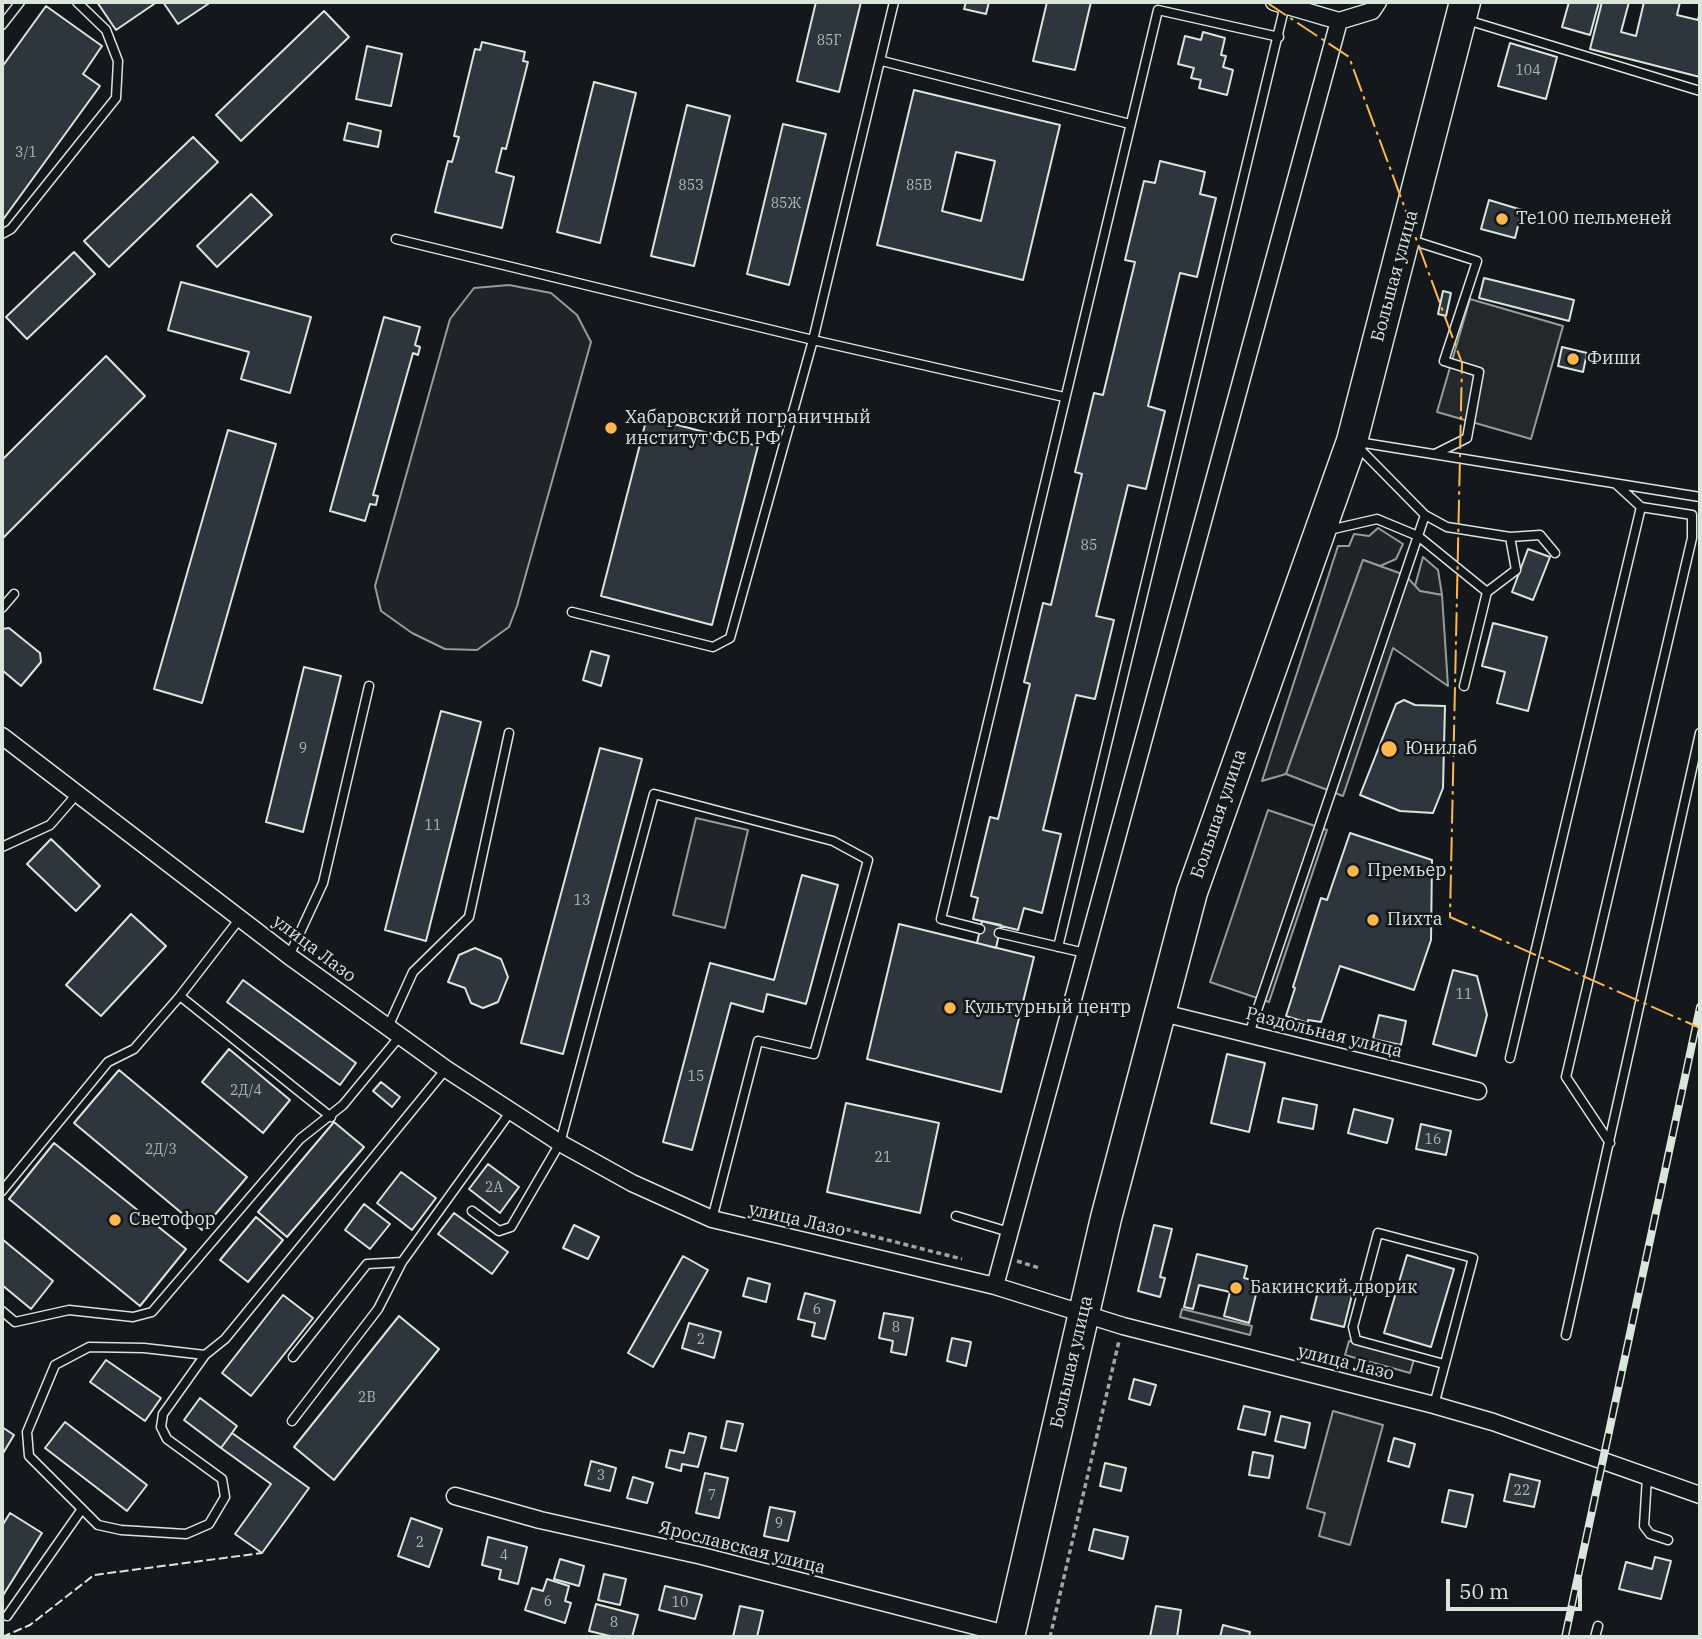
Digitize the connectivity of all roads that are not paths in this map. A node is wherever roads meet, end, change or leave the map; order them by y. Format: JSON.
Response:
{"nodes":[{"id":1,"x":20,"y":2,"type":"edge"},
{"id":2,"x":77,"y":2,"type":"edge"},
{"id":3,"x":894,"y":2,"type":"edge"},
{"id":4,"x":1378,"y":2,"type":"edge"},
{"id":5,"x":1280,"y":4,"type":"edge"},
{"id":6,"x":1463,"y":10,"type":"edge"},
{"id":7,"x":1339,"y":20,"type":"junction"},
{"id":8,"x":2,"y":25,"type":"edge"},
{"id":9,"x":1279,"y":37,"type":"junction"},
{"id":10,"x":882,"y":61,"type":"junction"},
{"id":11,"x":1700,"y":91,"type":"edge"},
{"id":12,"x":1130,"y":124,"type":"junction"},
{"id":13,"x":2,"y":234,"type":"edge"},
{"id":14,"x":1405,"y":238,"type":"junction"},
{"id":15,"x":396,"y":239,"type":"dead end"},
{"id":16,"x":813,"y":340,"type":"junction"},
{"id":17,"x":1064,"y":397,"type":"junction"},
{"id":18,"x":1352,"y":441,"type":"junction"},
{"id":19,"x":1434,"y":454,"type":"junction"},
{"id":20,"x":1616,"y":484,"type":"junction"},
{"id":21,"x":1700,"y":497,"type":"edge"},
{"id":22,"x":1642,"y":507,"type":"junction"},
{"id":23,"x":1425,"y":515,"type":"junction"},
{"id":24,"x":1696,"y":515,"type":"edge"},
{"id":25,"x":1320,"y":532,"type":"junction"},
{"id":26,"x":1418,"y":536,"type":"junction"},
{"id":27,"x":1510,"y":537,"type":"junction"},
{"id":28,"x":1555,"y":553,"type":"dead end"},
{"id":29,"x":1487,"y":592,"type":"junction"},
{"id":30,"x":13,"y":594,"type":"dead end"},
{"id":31,"x":2,"y":608,"type":"edge"},
{"id":32,"x":572,"y":612,"type":"dead end"},
{"id":33,"x":369,"y":686,"type":"dead end"},
{"id":34,"x":1464,"y":686,"type":"dead end"},
{"id":35,"x":509,"y":733,"type":"dead end"},
{"id":36,"x":1700,"y":733,"type":"edge"},
{"id":37,"x":2,"y":736,"type":"edge"},
{"id":38,"x":77,"y":794,"type":"junction"},
{"id":39,"x":2,"y":847,"type":"edge"},
{"id":40,"x":240,"y":917,"type":"junction"},
{"id":41,"x":980,"y":929,"type":"dead end"},
{"id":42,"x":999,"y":933,"type":"dead end"},
{"id":43,"x":1058,"y":947,"type":"junction"},
{"id":44,"x":1085,"y":953,"type":"junction"},
{"id":45,"x":289,"y":956,"type":"junction"},
{"id":46,"x":180,"y":996,"type":"junction"},
{"id":47,"x":1159,"y":1012,"type":"junction"},
{"id":48,"x":394,"y":1032,"type":"junction"},
{"id":49,"x":1249,"y":1034,"type":"junction"},
{"id":50,"x":1510,"y":1058,"type":"dead end"},
{"id":51,"x":446,"y":1069,"type":"junction"},
{"id":52,"x":1478,"y":1091,"type":"dead end"},
{"id":53,"x":511,"y":1111,"type":"junction"},
{"id":54,"x":331,"y":1117,"type":"junction"},
{"id":55,"x":560,"y":1143,"type":"junction"},
{"id":56,"x":1610,"y":1143,"type":"junction"},
{"id":57,"x":2,"y":1191,"type":"edge"},
{"id":58,"x":472,"y":1211,"type":"dead end"},
{"id":59,"x":956,"y":1216,"type":"dead end"},
{"id":60,"x":712,"y":1219,"type":"junction"},
{"id":61,"x":1009,"y":1232,"type":"junction"},
{"id":62,"x":402,"y":1262,"type":"junction"},
{"id":63,"x":995,"y":1286,"type":"junction"},
{"id":64,"x":2,"y":1311,"type":"edge"},
{"id":65,"x":1082,"y":1314,"type":"junction"},
{"id":66,"x":1566,"y":1335,"type":"dead end"},
{"id":67,"x":205,"y":1354,"type":"junction"},
{"id":68,"x":293,"y":1357,"type":"dead end"},
{"id":69,"x":1444,"y":1364,"type":"junction"},
{"id":70,"x":1434,"y":1405,"type":"junction"},
{"id":71,"x":292,"y":1421,"type":"dead end"},
{"id":72,"x":1647,"y":1477,"type":"junction"},
{"id":73,"x":1700,"y":1495,"type":"edge"},
{"id":74,"x":455,"y":1496,"type":"dead end"},
{"id":75,"x":82,"y":1509,"type":"junction"},
{"id":76,"x":1668,"y":1540,"type":"dead end"},
{"id":77,"x":7,"y":1616,"type":"dead end"},
{"id":78,"x":1598,"y":1626,"type":"dead end"},
{"id":79,"x":1013,"y":1636,"type":"edge"},
{"id":80,"x":1595,"y":1637,"type":"edge"}],
"edges":[{"from":1,"to":8,"type":"lane"},
{"from":2,"to":13,"type":"lane"},
{"from":3,"to":10,"type":"lane"},
{"from":4,"to":7,"type":"street"},
{"from":5,"to":7,"type":"street"},
{"from":5,"to":9,"type":"lane"},
{"from":6,"to":11,"type":"lane"},
{"from":6,"to":14,"type":"highway","name":"Большая улица"},
{"from":7,"to":44,"type":"street"},
{"from":9,"to":12,"type":"lane"},
{"from":9,"to":43,"type":"lane"},
{"from":10,"to":12,"type":"lane"},
{"from":10,"to":16,"type":"lane"},
{"from":12,"to":17,"type":"lane"},
{"from":14,"to":18,"type":"highway","name":"Большая улица"},
{"from":14,"to":19,"type":"lane"},
{"from":15,"to":16,"type":"lane"},
{"from":16,"to":17,"type":"lane"},
{"from":16,"to":32,"type":"lane"},
{"from":17,"to":41,"type":"lane"},
{"from":18,"to":19,"type":"lane"},
{"from":18,"to":23,"type":"lane"},
{"from":18,"to":25,"type":"highway","name":"Большая улица"},
{"from":19,"to":20,"type":"lane"},
{"from":20,"to":21,"type":"lane"},
{"from":20,"to":22,"type":"lane"},
{"from":22,"to":24,"type":"lane"},
{"from":22,"to":50,"type":"lane"},
{"from":23,"to":26,"type":"lane"},
{"from":23,"to":27,"type":"lane"},
{"from":24,"to":56,"type":"lane"},
{"from":25,"to":26,"type":"lane"},
{"from":25,"to":47,"type":"highway","name":"Большая улица"},
{"from":26,"to":29,"type":"lane"},
{"from":26,"to":49,"type":"lane"},
{"from":27,"to":28,"type":"lane"},
{"from":27,"to":29,"type":"lane"},
{"from":29,"to":34,"type":"lane"},
{"from":30,"to":31,"type":"lane"},
{"from":33,"to":45,"type":"lane"},
{"from":35,"to":48,"type":"lane"},
{"from":36,"to":56,"type":"lane"},
{"from":37,"to":38,"type":"street","name":"улица Лазо"},
{"from":38,"to":39,"type":"lane"},
{"from":38,"to":40,"type":"street","name":"улица Лазо"},
{"from":40,"to":45,"type":"street","name":"улица Лазо"},
{"from":40,"to":46,"type":"lane"},
{"from":42,"to":43,"type":"lane"},
{"from":43,"to":44,"type":"lane"},
{"from":44,"to":61,"type":"street"},
{"from":45,"to":48,"type":"street","name":"улица Лазо"},
{"from":46,"to":54,"type":"lane"},
{"from":46,"to":57,"type":"lane"},
{"from":47,"to":49,"type":"street","name":"Раздольная улица"},
{"from":47,"to":65,"type":"highway","name":"Большая улица"},
{"from":48,"to":51,"type":"street","name":"улица Лазо"},
{"from":48,"to":54,"type":"lane"},
{"from":49,"to":52,"type":"street","name":"Раздольная улица"},
{"from":51,"to":53,"type":"street","name":"улица Лазо"},
{"from":51,"to":67,"type":"lane"},
{"from":53,"to":55,"type":"street","name":"улица Лазо"},
{"from":53,"to":62,"type":"lane"},
{"from":54,"to":64,"type":"lane"},
{"from":55,"to":58,"type":"lane"},
{"from":55,"to":60,"type":"street","name":"улица Лазо"},
{"from":55,"to":60,"type":"lane"},
{"from":56,"to":66,"type":"lane"},
{"from":59,"to":61,"type":"lane"},
{"from":60,"to":63,"type":"street","name":"улица Лазо"},
{"from":61,"to":63,"type":"street"},
{"from":62,"to":68,"type":"lane"},
{"from":62,"to":71,"type":"lane"},
{"from":63,"to":65,"type":"street","name":"улица Лазо"},
{"from":65,"to":70,"type":"street","name":"улица Лазо"},
{"from":65,"to":79,"type":"highway","name":"Большая улица"},
{"from":67,"to":75,"type":"lane"},
{"from":67,"to":75,"type":"lane"},
{"from":69,"to":69,"type":"lane"},
{"from":69,"to":70,"type":"lane"},
{"from":70,"to":72,"type":"street","name":"улица Лазо"},
{"from":72,"to":73,"type":"street","name":"улица Лазо"},
{"from":72,"to":76,"type":"lane"},
{"from":74,"to":79,"type":"street","name":"Ярославская улица"},
{"from":75,"to":77,"type":"lane"},
{"from":78,"to":80,"type":"lane"}]}
